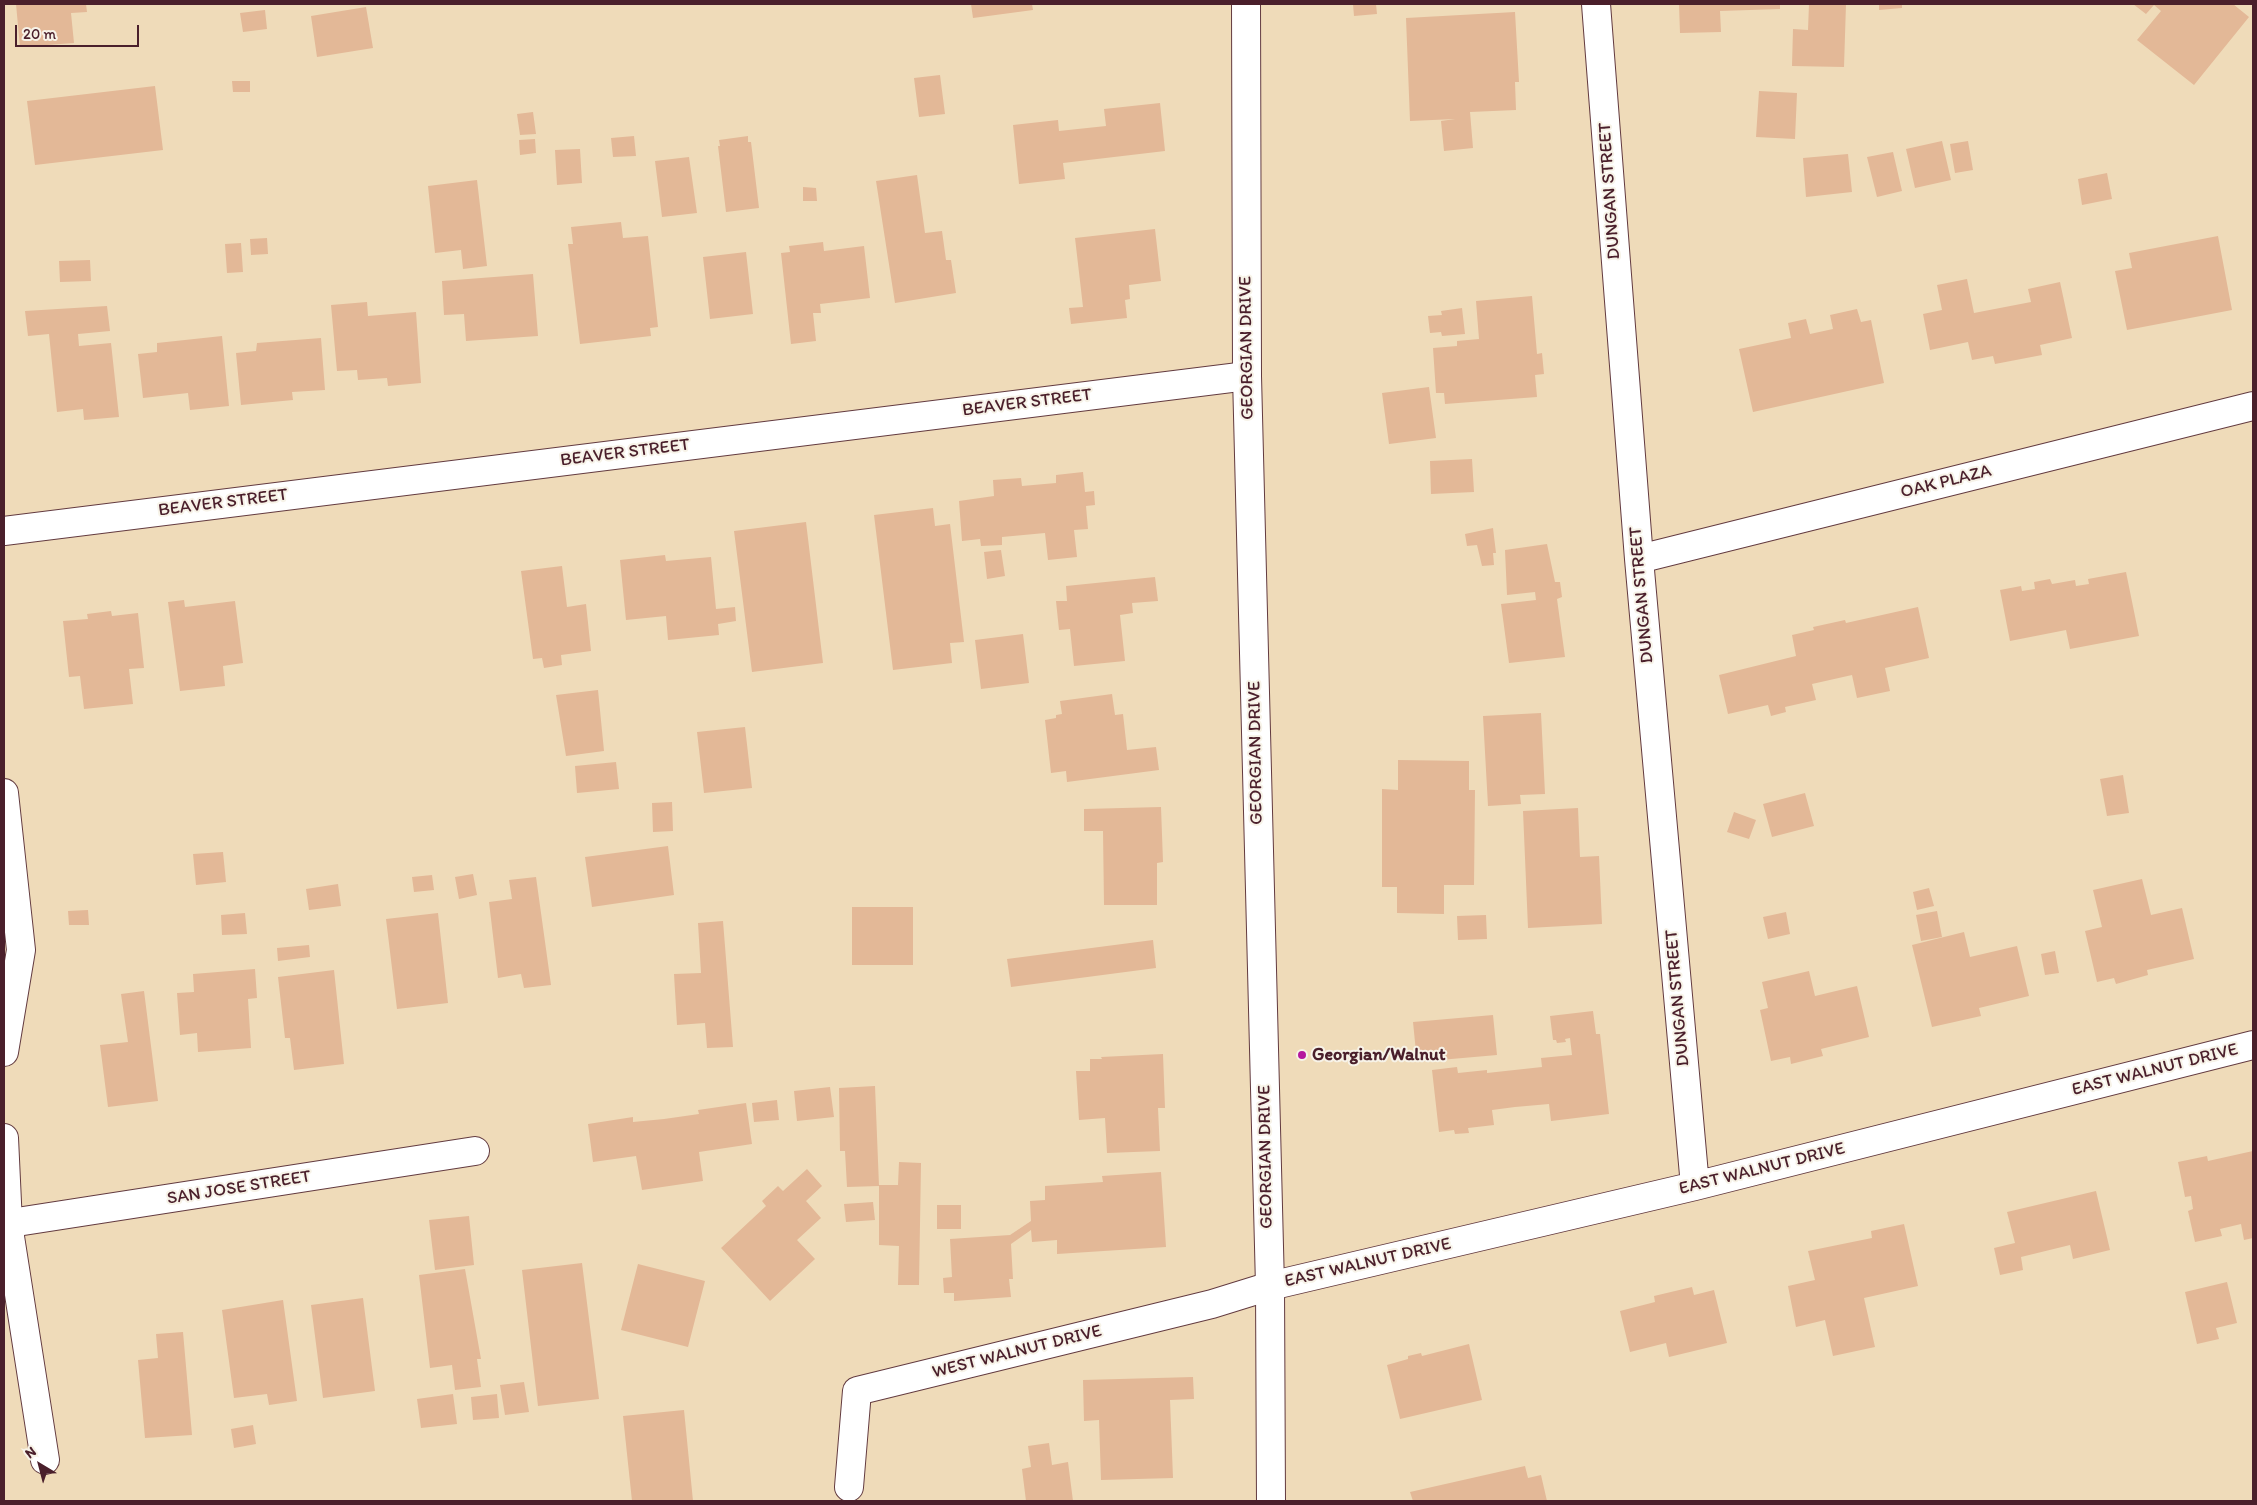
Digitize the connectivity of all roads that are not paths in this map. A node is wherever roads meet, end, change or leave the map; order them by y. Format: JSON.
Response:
{"nodes":[{"id":1,"x":1246,"y":4,"type":"edge"},
{"id":2,"x":1596,"y":4,"type":"edge"},
{"id":3,"x":1247,"y":376,"type":"junction"},
{"id":4,"x":2253,"y":406,"type":"edge"},
{"id":5,"x":4,"y":531,"type":"edge"},
{"id":6,"x":1639,"y":559,"type":"junction"},
{"id":7,"x":4,"y":793,"type":"edge"},
{"id":8,"x":2253,"y":1045,"type":"edge"},
{"id":9,"x":4,"y":1052,"type":"edge"},
{"id":10,"x":4,"y":1138,"type":"edge"},
{"id":11,"x":475,"y":1151,"type":"dead end"},
{"id":12,"x":1696,"y":1186,"type":"junction"},
{"id":13,"x":6,"y":1224,"type":"edge"},
{"id":14,"x":1270,"y":1286,"type":"junction"},
{"id":15,"x":45,"y":1460,"type":"dead end"},
{"id":16,"x":848,"y":1487,"type":"dead end"},
{"id":17,"x":1271,"y":1501,"type":"edge"}],
"edges":[{"from":1,"to":3,"type":"street","name":"GEORGIAN DRIVE"},
{"from":2,"to":6,"type":"street","name":"DUNGAN STREET"},
{"from":3,"to":5,"type":"street","name":"BEAVER STREET"},
{"from":3,"to":14,"type":"street","name":"GEORGIAN DRIVE"},
{"from":4,"to":6,"type":"street","name":"OAK PLAZA"},
{"from":6,"to":12,"type":"street","name":"DUNGAN STREET"},
{"from":7,"to":9,"type":"street"},
{"from":8,"to":12,"type":"street","name":"EAST WALNUT DRIVE"},
{"from":10,"to":13,"type":"street"},
{"from":11,"to":13,"type":"street","name":"SAN JOSE STREET"},
{"from":12,"to":14,"type":"street","name":"EAST WALNUT DRIVE"},
{"from":13,"to":15,"type":"street"},
{"from":14,"to":16,"type":"street","name":"WEST WALNUT DRIVE"},
{"from":14,"to":17,"type":"street","name":"GEORGIAN DRIVE"}]}
